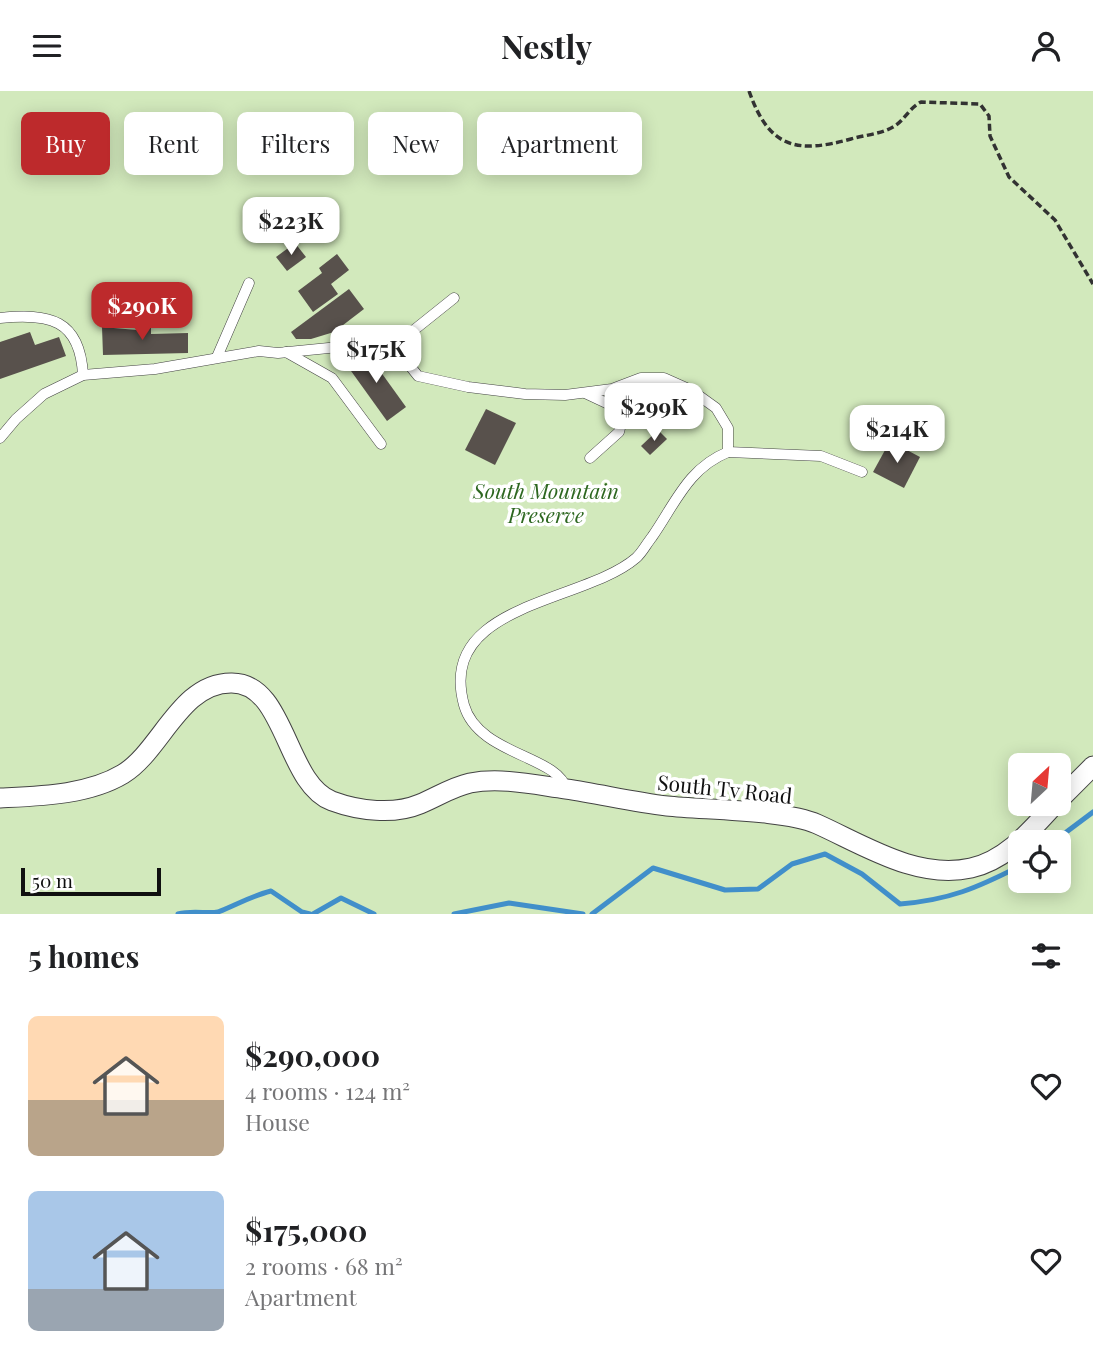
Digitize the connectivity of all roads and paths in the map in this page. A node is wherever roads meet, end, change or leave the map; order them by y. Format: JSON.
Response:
{"nodes":[{"id":1,"x":749,"y":91,"type":"edge"},
{"id":2,"x":249,"y":283,"type":"dead end"},
{"id":3,"x":1093,"y":284,"type":"edge"},
{"id":4,"x":454,"y":298,"type":"dead end"},
{"id":5,"x":0,"y":317,"type":"edge"},
{"id":6,"x":394,"y":346,"type":"junction"},
{"id":7,"x":286,"y":352,"type":"junction"},
{"id":8,"x":217,"y":357,"type":"junction"},
{"id":9,"x":83,"y":376,"type":"junction"},
{"id":10,"x":584,"y":392,"type":"junction"},
{"id":11,"x":0,"y":438,"type":"edge"},
{"id":12,"x":381,"y":444,"type":"dead end"},
{"id":13,"x":728,"y":453,"type":"junction"},
{"id":14,"x":590,"y":458,"type":"dead end"},
{"id":15,"x":862,"y":472,"type":"dead end"},
{"id":16,"x":1093,"y":766,"type":"edge"},
{"id":17,"x":1071,"y":788,"type":"edge"},
{"id":18,"x":566,"y":789,"type":"junction"},
{"id":19,"x":0,"y":798,"type":"edge"},
{"id":20,"x":1043,"y":816,"type":"edge"}],
"edges":[{"from":1,"to":3,"type":"path"},
{"from":2,"to":8,"type":"lane"},
{"from":4,"to":6,"type":"lane"},
{"from":5,"to":9,"type":"lane"},
{"from":6,"to":7,"type":"lane"},
{"from":6,"to":10,"type":"lane"},
{"from":7,"to":8,"type":"lane"},
{"from":7,"to":12,"type":"lane"},
{"from":8,"to":9,"type":"lane"},
{"from":9,"to":11,"type":"lane"},
{"from":10,"to":13,"type":"lane"},
{"from":10,"to":14,"type":"lane"},
{"from":13,"to":15,"type":"lane"},
{"from":13,"to":18,"type":"lane"},
{"from":16,"to":17,"type":"street","name":"South Tv Road"},
{"from":18,"to":19,"type":"street","name":"South Tv Road"},
{"from":18,"to":20,"type":"street","name":"South Tv Road"}]}
